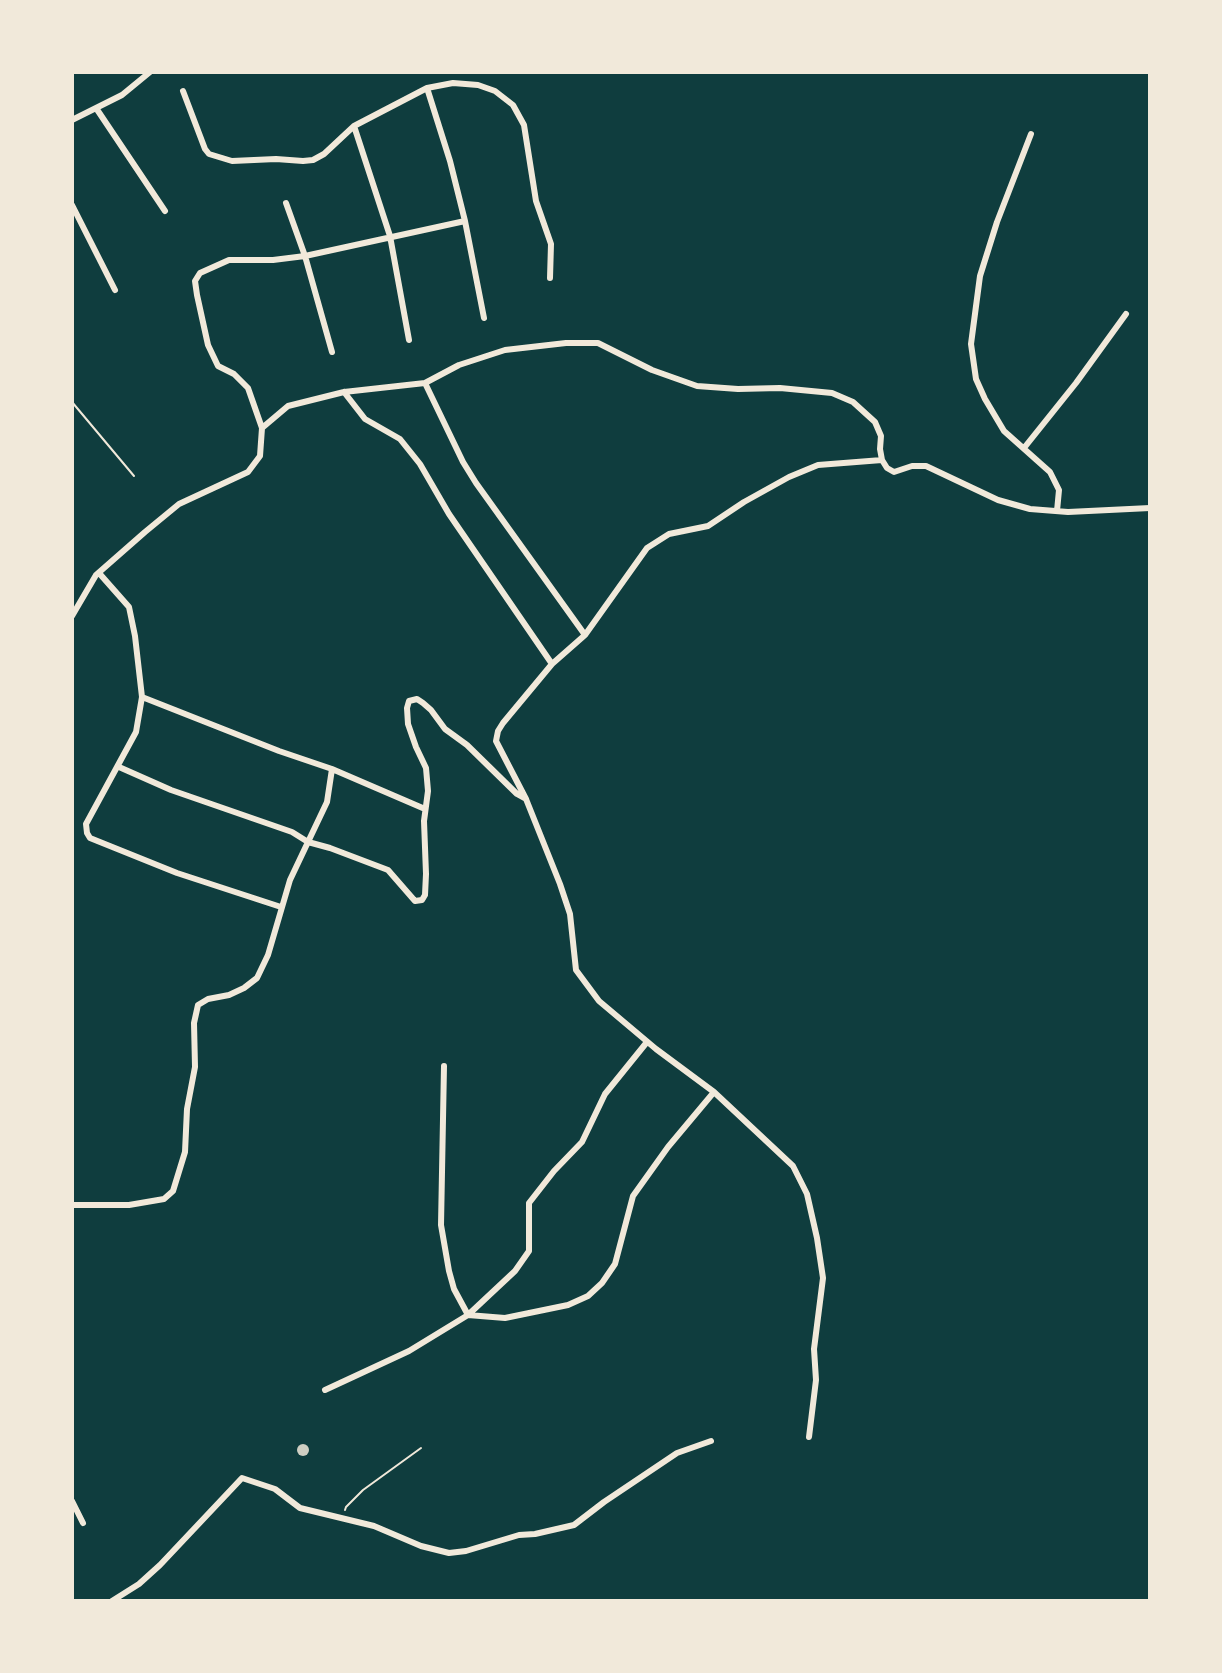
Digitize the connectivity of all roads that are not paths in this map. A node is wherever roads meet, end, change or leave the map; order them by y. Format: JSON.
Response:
{"nodes":[{"id":1,"x":137,"y":72,"type":"edge"},
{"id":2,"x":150,"y":72,"type":"edge"},
{"id":3,"x":141,"y":79,"type":"junction"},
{"id":4,"x":427,"y":88,"type":"junction"},
{"id":5,"x":183,"y":92,"type":"dead end"},
{"id":6,"x":96,"y":108,"type":"junction"},
{"id":7,"x":72,"y":120,"type":"edge"},
{"id":8,"x":354,"y":126,"type":"junction"},
{"id":9,"x":1031,"y":134,"type":"dead end"},
{"id":10,"x":285,"y":204,"type":"dead end"},
{"id":11,"x":72,"y":205,"type":"edge"},
{"id":12,"x":165,"y":212,"type":"dead end"},
{"id":13,"x":465,"y":221,"type":"junction"},
{"id":14,"x":390,"y":236,"type":"junction"},
{"id":15,"x":305,"y":256,"type":"junction"},
{"id":16,"x":550,"y":278,"type":"dead end"},
{"id":17,"x":115,"y":290,"type":"dead end"},
{"id":18,"x":1126,"y":314,"type":"dead end"},
{"id":19,"x":484,"y":318,"type":"dead end"},
{"id":20,"x":409,"y":340,"type":"dead end"},
{"id":21,"x":332,"y":352,"type":"dead end"},
{"id":22,"x":425,"y":383,"type":"junction"},
{"id":23,"x":344,"y":392,"type":"junction"},
{"id":24,"x":262,"y":428,"type":"junction"},
{"id":25,"x":1024,"y":447,"type":"junction"},
{"id":26,"x":882,"y":460,"type":"junction"},
{"id":27,"x":1150,"y":508,"type":"edge"},
{"id":28,"x":1057,"y":511,"type":"junction"},
{"id":29,"x":99,"y":573,"type":"junction"},
{"id":30,"x":72,"y":616,"type":"edge"},
{"id":31,"x":585,"y":635,"type":"junction"},
{"id":32,"x":552,"y":664,"type":"junction"},
{"id":33,"x":142,"y":697,"type":"junction"},
{"id":34,"x":119,"y":767,"type":"junction"},
{"id":35,"x":332,"y":769,"type":"junction"},
{"id":36,"x":526,"y":799,"type":"junction"},
{"id":37,"x":425,"y":809,"type":"junction"},
{"id":38,"x":308,"y":842,"type":"junction"},
{"id":39,"x":281,"y":907,"type":"junction"},
{"id":40,"x":647,"y":1042,"type":"junction"},
{"id":41,"x":444,"y":1066,"type":"dead end"},
{"id":42,"x":714,"y":1092,"type":"junction"},
{"id":43,"x":72,"y":1205,"type":"edge"},
{"id":44,"x":468,"y":1315,"type":"junction"},
{"id":45,"x":325,"y":1390,"type":"dead end"},
{"id":46,"x":809,"y":1437,"type":"dead end"},
{"id":47,"x":711,"y":1441,"type":"dead end"},
{"id":48,"x":72,"y":1501,"type":"edge"},
{"id":49,"x":83,"y":1523,"type":"dead end"},
{"id":50,"x":112,"y":1601,"type":"edge"}],
"edges":[{"from":1,"to":3,"type":"street"},
{"from":2,"to":3,"type":"street"},
{"from":3,"to":6,"type":"street"},
{"from":4,"to":8,"type":"street"},
{"from":4,"to":13,"type":"street"},
{"from":4,"to":16,"type":"street"},
{"from":5,"to":8,"type":"street"},
{"from":6,"to":7,"type":"street"},
{"from":6,"to":12,"type":"street"},
{"from":8,"to":14,"type":"street"},
{"from":9,"to":25,"type":"street"},
{"from":10,"to":15,"type":"street"},
{"from":11,"to":17,"type":"street"},
{"from":13,"to":14,"type":"street"},
{"from":13,"to":19,"type":"street"},
{"from":14,"to":15,"type":"street"},
{"from":14,"to":20,"type":"street"},
{"from":15,"to":21,"type":"street"},
{"from":15,"to":24,"type":"street"},
{"from":18,"to":25,"type":"street"},
{"from":22,"to":23,"type":"street"},
{"from":22,"to":26,"type":"street"},
{"from":22,"to":31,"type":"street"},
{"from":23,"to":24,"type":"street"},
{"from":23,"to":32,"type":"street"},
{"from":24,"to":29,"type":"street"},
{"from":25,"to":28,"type":"street"},
{"from":26,"to":28,"type":"street"},
{"from":26,"to":31,"type":"street"},
{"from":27,"to":28,"type":"street"},
{"from":29,"to":30,"type":"street"},
{"from":29,"to":33,"type":"street"},
{"from":31,"to":32,"type":"street"},
{"from":32,"to":36,"type":"street"},
{"from":33,"to":34,"type":"street"},
{"from":33,"to":35,"type":"street"},
{"from":34,"to":38,"type":"street"},
{"from":34,"to":39,"type":"street"},
{"from":35,"to":37,"type":"street"},
{"from":35,"to":38,"type":"street"},
{"from":36,"to":37,"type":"street"},
{"from":36,"to":40,"type":"street"},
{"from":37,"to":38,"type":"street"},
{"from":38,"to":39,"type":"street"},
{"from":39,"to":43,"type":"street"},
{"from":40,"to":42,"type":"street"},
{"from":40,"to":44,"type":"street"},
{"from":41,"to":44,"type":"street"},
{"from":42,"to":44,"type":"street"},
{"from":42,"to":46,"type":"street"},
{"from":44,"to":45,"type":"street"},
{"from":47,"to":50,"type":"street"},
{"from":48,"to":49,"type":"street"}]}
